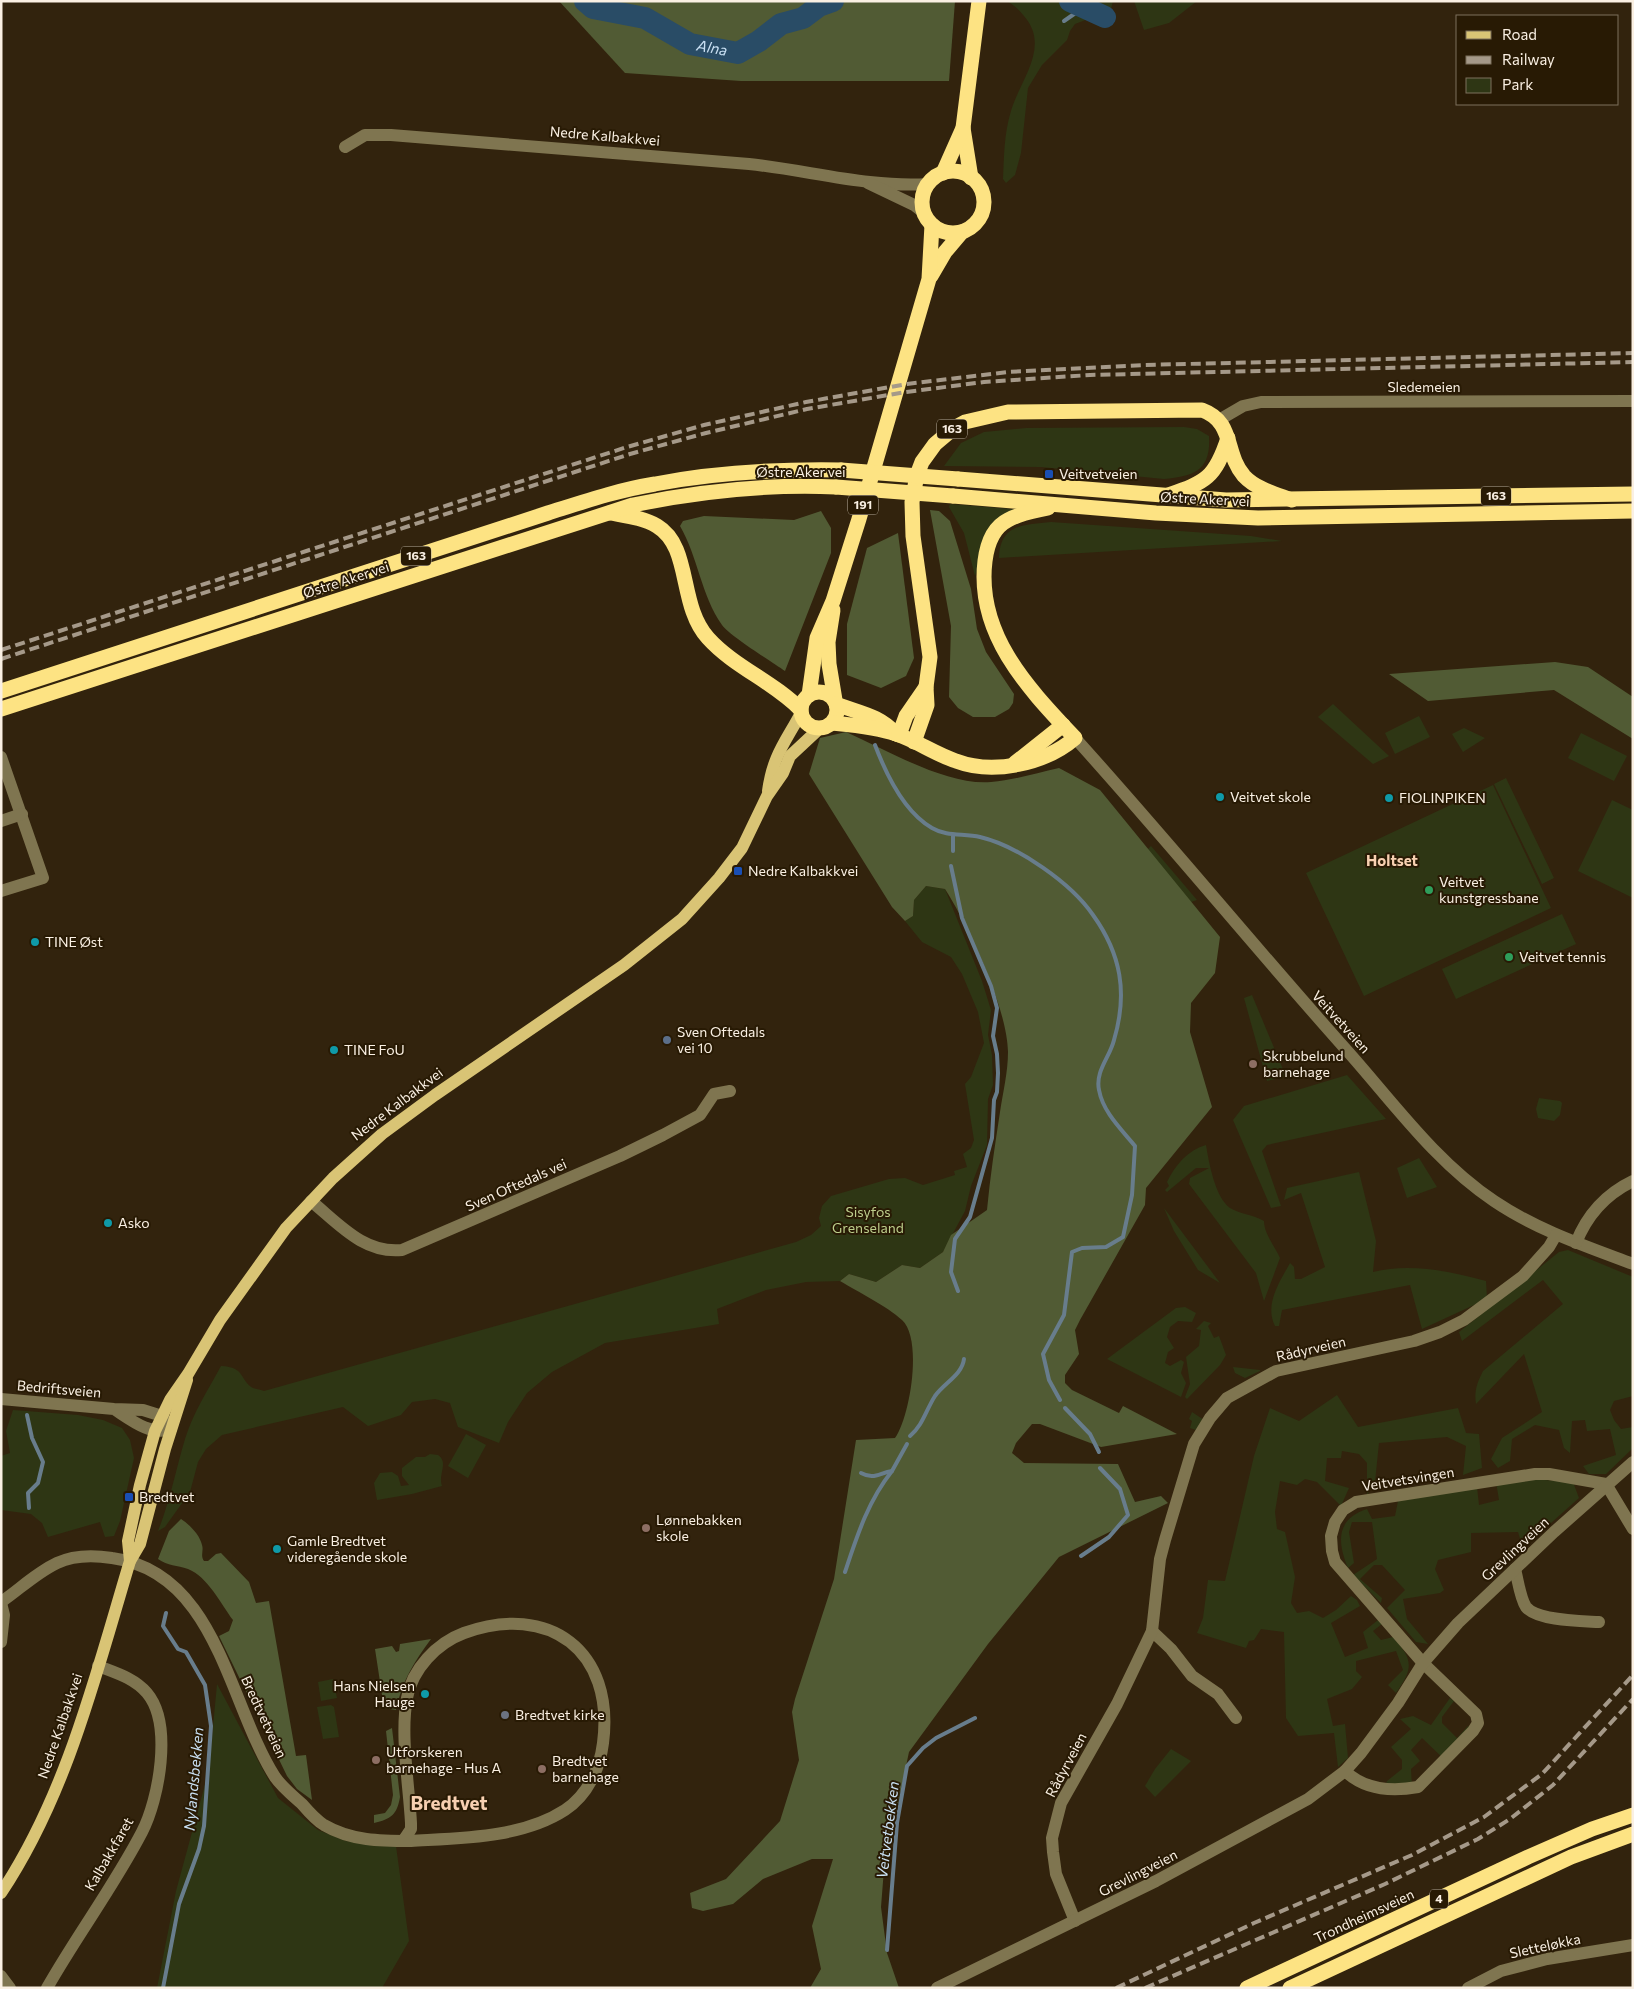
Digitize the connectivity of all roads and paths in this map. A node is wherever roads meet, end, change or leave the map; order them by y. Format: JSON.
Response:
{"nodes":[{"id":1,"x":979,"y":1,"type":"edge"},
{"id":2,"x":963,"y":128,"type":"junction"},
{"id":3,"x":344,"y":147,"type":"dead end"},
{"id":4,"x":943,"y":173,"type":"junction"},
{"id":5,"x":971,"y":178,"type":"junction"},
{"id":6,"x":865,"y":182,"type":"junction"},
{"id":7,"x":928,"y":184,"type":"junction"},
{"id":8,"x":923,"y":212,"type":"junction"},
{"id":9,"x":932,"y":225,"type":"junction"},
{"id":10,"x":962,"y":232,"type":"junction"},
{"id":11,"x":928,"y":279,"type":"junction"},
{"id":12,"x":1633,"y":401,"type":"edge"},
{"id":13,"x":1219,"y":420,"type":"junction"},
{"id":14,"x":1228,"y":438,"type":"junction"},
{"id":15,"x":1633,"y":494,"type":"edge"},
{"id":16,"x":1162,"y":497,"type":"junction"},
{"id":17,"x":1292,"y":500,"type":"junction"},
{"id":18,"x":1062,"y":505,"type":"junction"},
{"id":19,"x":1633,"y":511,"type":"edge"},
{"id":20,"x":606,"y":513,"type":"junction"},
{"id":21,"x":834,"y":601,"type":"junction"},
{"id":22,"x":926,"y":687,"type":"junction"},
{"id":23,"x":1,"y":691,"type":"edge"},
{"id":24,"x":810,"y":695,"type":"junction"},
{"id":25,"x":835,"y":702,"type":"junction"},
{"id":26,"x":1,"y":709,"type":"edge"},
{"id":27,"x":801,"y":712,"type":"junction"},
{"id":28,"x":1063,"y":725,"type":"junction"},
{"id":29,"x":826,"y":726,"type":"junction"},
{"id":30,"x":897,"y":734,"type":"junction"},
{"id":31,"x":1075,"y":738,"type":"junction"},
{"id":32,"x":914,"y":742,"type":"junction"},
{"id":33,"x":1,"y":757,"type":"edge"},
{"id":34,"x":1015,"y":764,"type":"junction"},
{"id":35,"x":768,"y":796,"type":"junction"},
{"id":36,"x":22,"y":814,"type":"junction"},
{"id":37,"x":1,"y":821,"type":"edge"},
{"id":38,"x":1,"y":891,"type":"edge"},
{"id":39,"x":730,"y":1090,"type":"dead end"},
{"id":40,"x":1633,"y":1181,"type":"edge"},
{"id":41,"x":311,"y":1201,"type":"junction"},
{"id":42,"x":1556,"y":1235,"type":"junction"},
{"id":43,"x":1576,"y":1243,"type":"junction"},
{"id":44,"x":1633,"y":1264,"type":"edge"},
{"id":45,"x":188,"y":1374,"type":"junction"},
{"id":46,"x":1,"y":1399,"type":"edge"},
{"id":47,"x":114,"y":1410,"type":"junction"},
{"id":48,"x":162,"y":1416,"type":"junction"},
{"id":49,"x":171,"y":1429,"type":"junction"},
{"id":50,"x":155,"y":1431,"type":"junction"},
{"id":51,"x":1633,"y":1462,"type":"edge"},
{"id":52,"x":1606,"y":1484,"type":"junction"},
{"id":53,"x":1633,"y":1529,"type":"edge"},
{"id":54,"x":130,"y":1561,"type":"junction"},
{"id":55,"x":1515,"y":1569,"type":"junction"},
{"id":56,"x":1,"y":1602,"type":"edge"},
{"id":57,"x":1599,"y":1622,"type":"dead end"},
{"id":58,"x":1152,"y":1630,"type":"junction"},
{"id":59,"x":1,"y":1642,"type":"edge"},
{"id":60,"x":1423,"y":1663,"type":"junction"},
{"id":61,"x":98,"y":1666,"type":"junction"},
{"id":62,"x":1236,"y":1718,"type":"dead end"},
{"id":63,"x":1345,"y":1771,"type":"junction"},
{"id":64,"x":1633,"y":1815,"type":"edge"},
{"id":65,"x":1633,"y":1834,"type":"edge"},
{"id":66,"x":403,"y":1841,"type":"junction"},
{"id":67,"x":1,"y":1893,"type":"edge"},
{"id":68,"x":1075,"y":1921,"type":"junction"},
{"id":69,"x":1633,"y":1945,"type":"edge"},
{"id":70,"x":1,"y":1976,"type":"edge"},
{"id":71,"x":10,"y":1988,"type":"edge"},
{"id":72,"x":46,"y":1988,"type":"edge"},
{"id":73,"x":937,"y":1988,"type":"edge"},
{"id":74,"x":1246,"y":1988,"type":"edge"},
{"id":75,"x":1290,"y":1988,"type":"edge"},
{"id":76,"x":1468,"y":1988,"type":"edge"}],
"edges":[{"from":1,"to":2,"type":"highway"},
{"from":2,"to":4,"type":"highway"},
{"from":2,"to":5,"type":"highway"},
{"from":3,"to":6,"type":"street","name":"Nedre Kalbakkvei"},
{"from":4,"to":5,"type":"highway"},
{"from":4,"to":7,"type":"highway"},
{"from":5,"to":10,"type":"highway"},
{"from":6,"to":7,"type":"street","name":"Nedre Kalbakkvei"},
{"from":6,"to":8,"type":"street","name":"Nedre Kalbakkvei"},
{"from":7,"to":8,"type":"highway"},
{"from":8,"to":9,"type":"highway"},
{"from":9,"to":10,"type":"highway"},
{"from":9,"to":11,"type":"highway","number":"191"},
{"from":10,"to":11,"type":"highway","number":"191"},
{"from":11,"to":21,"type":"highway","number":"191"},
{"from":12,"to":13,"type":"street","name":"Sledemeien"},
{"from":13,"to":14,"type":"highway","number":"163"},
{"from":13,"to":22,"type":"highway","number":"163"},
{"from":14,"to":16,"type":"highway","number":"163"},
{"from":14,"to":17,"type":"highway","number":"163"},
{"from":15,"to":17,"type":"highway","name":"Østre Aker vei","number":"163"},
{"from":16,"to":17,"type":"highway","name":"Østre Aker vei","number":"163"},
{"from":16,"to":23,"type":"highway","name":"Østre Aker vei","number":"163","bridge":true},
{"from":18,"to":19,"type":"highway","name":"Østre Aker vei","number":"163"},
{"from":18,"to":20,"type":"highway","name":"Østre Aker vei","number":"163","bridge":true},
{"from":18,"to":28,"type":"highway","number":"163"},
{"from":20,"to":26,"type":"highway","name":"Østre Aker vei","number":"163"},
{"from":20,"to":27,"type":"highway","number":"163"},
{"from":21,"to":24,"type":"highway","number":"191"},
{"from":21,"to":25,"type":"highway","number":"191"},
{"from":22,"to":30,"type":"highway","number":"163"},
{"from":22,"to":32,"type":"highway","number":"163"},
{"from":24,"to":25,"type":"highway"},
{"from":24,"to":27,"type":"highway","number":"191"},
{"from":25,"to":29,"type":"highway","number":"191"},
{"from":25,"to":30,"type":"highway"},
{"from":27,"to":29,"type":"highway"},
{"from":27,"to":35,"type":"main road","name":"Nedre Kalbakkvei"},
{"from":28,"to":31,"type":"highway","number":"163"},
{"from":28,"to":34,"type":"highway"},
{"from":29,"to":30,"type":"highway"},
{"from":29,"to":35,"type":"main road","name":"Nedre Kalbakkvei"},
{"from":30,"to":32,"type":"highway"},
{"from":31,"to":34,"type":"highway"},
{"from":31,"to":42,"type":"street","name":"Veitvetveien"},
{"from":32,"to":34,"type":"highway"},
{"from":33,"to":36,"type":"street"},
{"from":35,"to":41,"type":"main road","name":"Nedre Kalbakkvei"},
{"from":36,"to":37,"type":"street"},
{"from":36,"to":38,"type":"street"},
{"from":39,"to":41,"type":"street","name":"Sven Oftedals vei"},
{"from":40,"to":43,"type":"street"},
{"from":41,"to":45,"type":"main road","name":"Nedre Kalbakkvei"},
{"from":42,"to":43,"type":"street","name":"Veitvetveien"},
{"from":42,"to":58,"type":"street","name":"Rådyrveien"},
{"from":43,"to":44,"type":"street","name":"Veitvetveien"},
{"from":45,"to":48,"type":"main road","name":"Nedre Kalbakkvei"},
{"from":45,"to":49,"type":"main road","name":"Nedre Kalbakkvei"},
{"from":46,"to":47,"type":"street","name":"Bedriftsveien"},
{"from":47,"to":48,"type":"street","name":"Bedriftsveien"},
{"from":47,"to":50,"type":"street","name":"Bedriftsveien"},
{"from":48,"to":49,"type":"street"},
{"from":48,"to":50,"type":"main road","name":"Nedre Kalbakkvei"},
{"from":49,"to":50,"type":"street"},
{"from":49,"to":54,"type":"main road","name":"Nedre Kalbakkvei"},
{"from":50,"to":54,"type":"main road","name":"Nedre Kalbakkvei"},
{"from":51,"to":52,"type":"street","name":"Grevlingveien"},
{"from":52,"to":53,"type":"street"},
{"from":52,"to":55,"type":"street","name":"Grevlingveien"},
{"from":52,"to":60,"type":"street","name":"Veitvetsvingen"},
{"from":54,"to":56,"type":"street","name":"Bredtvetveien"},
{"from":54,"to":61,"type":"main road","name":"Nedre Kalbakkvei"},
{"from":54,"to":66,"type":"street","name":"Bredtvetveien"},
{"from":55,"to":57,"type":"street"},
{"from":55,"to":60,"type":"street","name":"Grevlingveien"},
{"from":56,"to":59,"type":"street"},
{"from":58,"to":62,"type":"street"},
{"from":58,"to":68,"type":"street","name":"Rådyrveien"},
{"from":60,"to":63,"type":"street","name":"Grevlingveien"},
{"from":60,"to":63,"type":"street"},
{"from":61,"to":67,"type":"main road","name":"Nedre Kalbakkvei"},
{"from":61,"to":72,"type":"street","name":"Kalbakkfaret"},
{"from":63,"to":68,"type":"street","name":"Grevlingveien"},
{"from":64,"to":74,"type":"highway","name":"Trondheimsveien","number":"4"},
{"from":65,"to":75,"type":"highway","number":"4"},
{"from":66,"to":66,"type":"street","name":"Bredtvetveien"},
{"from":68,"to":73,"type":"street","name":"Grevlingveien"},
{"from":69,"to":76,"type":"street","name":"Sletteløkka"},
{"from":70,"to":71,"type":"street"}]}
